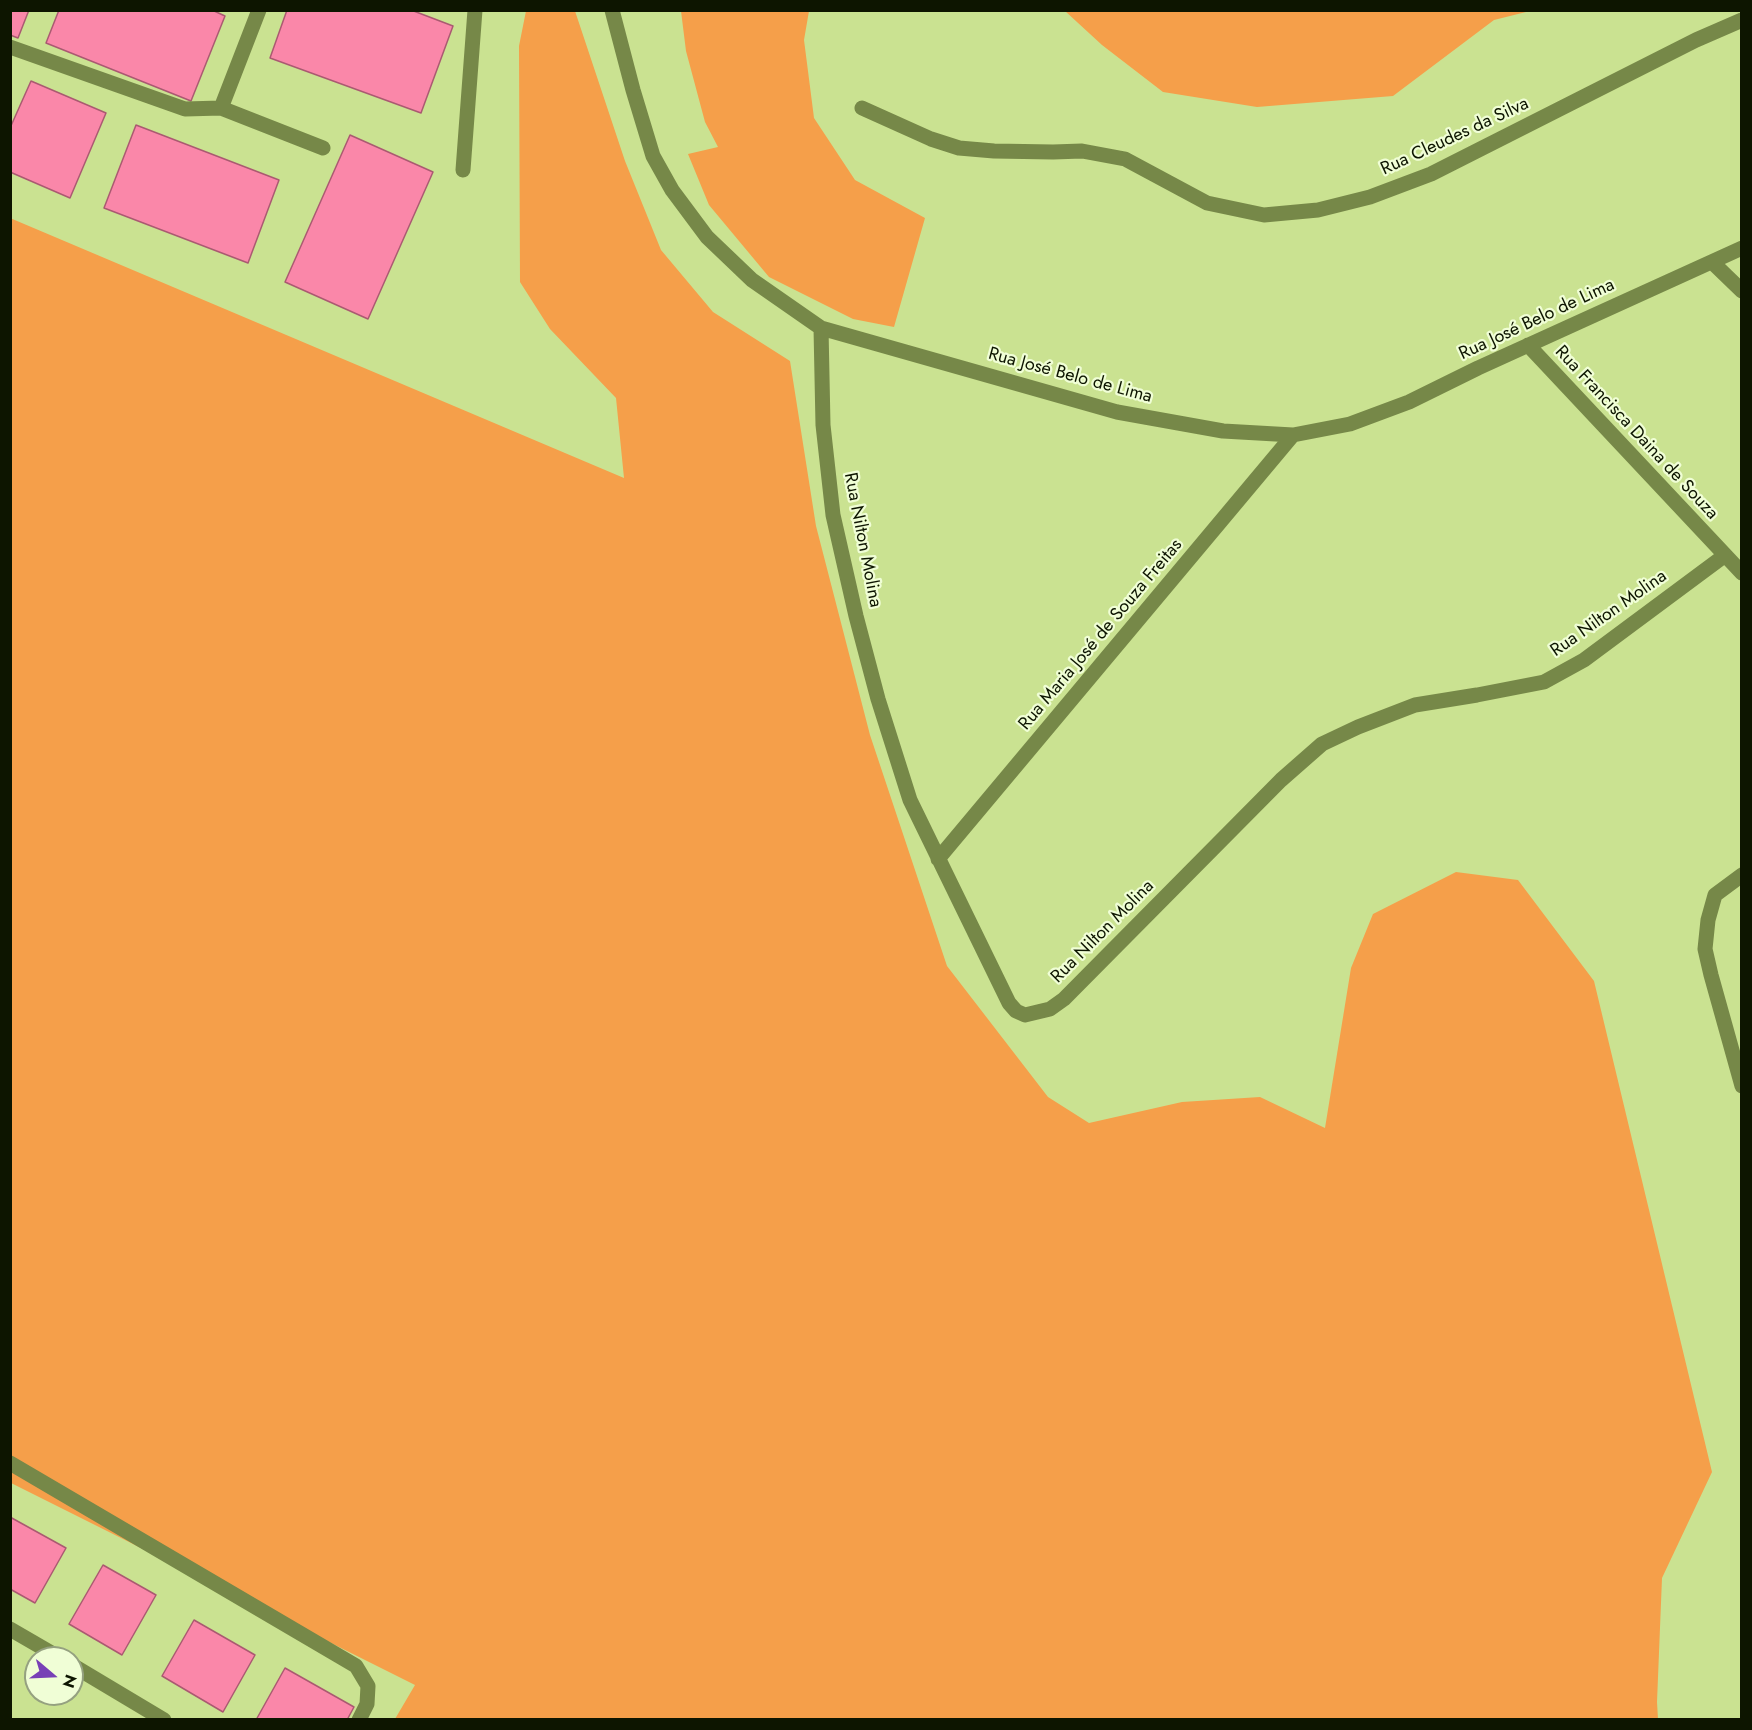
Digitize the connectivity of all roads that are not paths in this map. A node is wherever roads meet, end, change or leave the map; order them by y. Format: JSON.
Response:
{"nodes":[{"id":1,"x":259,"y":10,"type":"edge"},
{"id":2,"x":476,"y":10,"type":"edge"},
{"id":3,"x":612,"y":10,"type":"edge"},
{"id":4,"x":1742,"y":20,"type":"edge"},
{"id":5,"x":10,"y":47,"type":"edge"},
{"id":6,"x":221,"y":108,"type":"junction"},
{"id":7,"x":862,"y":108,"type":"dead end"},
{"id":8,"x":323,"y":148,"type":"dead end"},
{"id":9,"x":463,"y":170,"type":"dead end"},
{"id":10,"x":1742,"y":248,"type":"edge"},
{"id":11,"x":1713,"y":262,"type":"junction"},
{"id":12,"x":1742,"y":291,"type":"edge"},
{"id":13,"x":821,"y":328,"type":"junction"},
{"id":14,"x":1528,"y":345,"type":"junction"},
{"id":15,"x":1293,"y":435,"type":"junction"},
{"id":16,"x":1724,"y":556,"type":"junction"},
{"id":17,"x":1742,"y":573,"type":"edge"},
{"id":18,"x":938,"y":859,"type":"junction"},
{"id":19,"x":1741,"y":875,"type":"edge"},
{"id":20,"x":1742,"y":1086,"type":"edge"},
{"id":21,"x":10,"y":1463,"type":"edge"},
{"id":22,"x":10,"y":1629,"type":"edge"},
{"id":23,"x":39,"y":1646,"type":"edge"},
{"id":24,"x":84,"y":1672,"type":"edge"},
{"id":25,"x":164,"y":1719,"type":"edge"},
{"id":26,"x":359,"y":1719,"type":"edge"}],
"edges":[{"from":1,"to":6,"type":"street"},
{"from":2,"to":9,"type":"street"},
{"from":3,"to":13,"type":"street","name":"Rua José Belo de Lima"},
{"from":4,"to":7,"type":"street","name":"Rua Cleudes da Silva"},
{"from":5,"to":6,"type":"street"},
{"from":6,"to":8,"type":"street"},
{"from":10,"to":11,"type":"street","name":"Rua José Belo de Lima"},
{"from":11,"to":12,"type":"street"},
{"from":11,"to":14,"type":"street","name":"Rua José Belo de Lima"},
{"from":13,"to":15,"type":"street","name":"Rua José Belo de Lima"},
{"from":13,"to":18,"type":"street","name":"Rua Nilton Molina"},
{"from":14,"to":15,"type":"street","name":"Rua José Belo de Lima"},
{"from":14,"to":16,"type":"street","name":"Rua Francisca Daina de Souza"},
{"from":15,"to":18,"type":"street","name":"Rua Maria José de Souza Freitas"},
{"from":16,"to":17,"type":"street","name":"Rua Francisca Daina de Souza"},
{"from":16,"to":18,"type":"street","name":"Rua Nilton Molina"},
{"from":19,"to":20,"type":"street"},
{"from":21,"to":26,"type":"street"},
{"from":22,"to":23,"type":"street"},
{"from":24,"to":25,"type":"street"}]}
